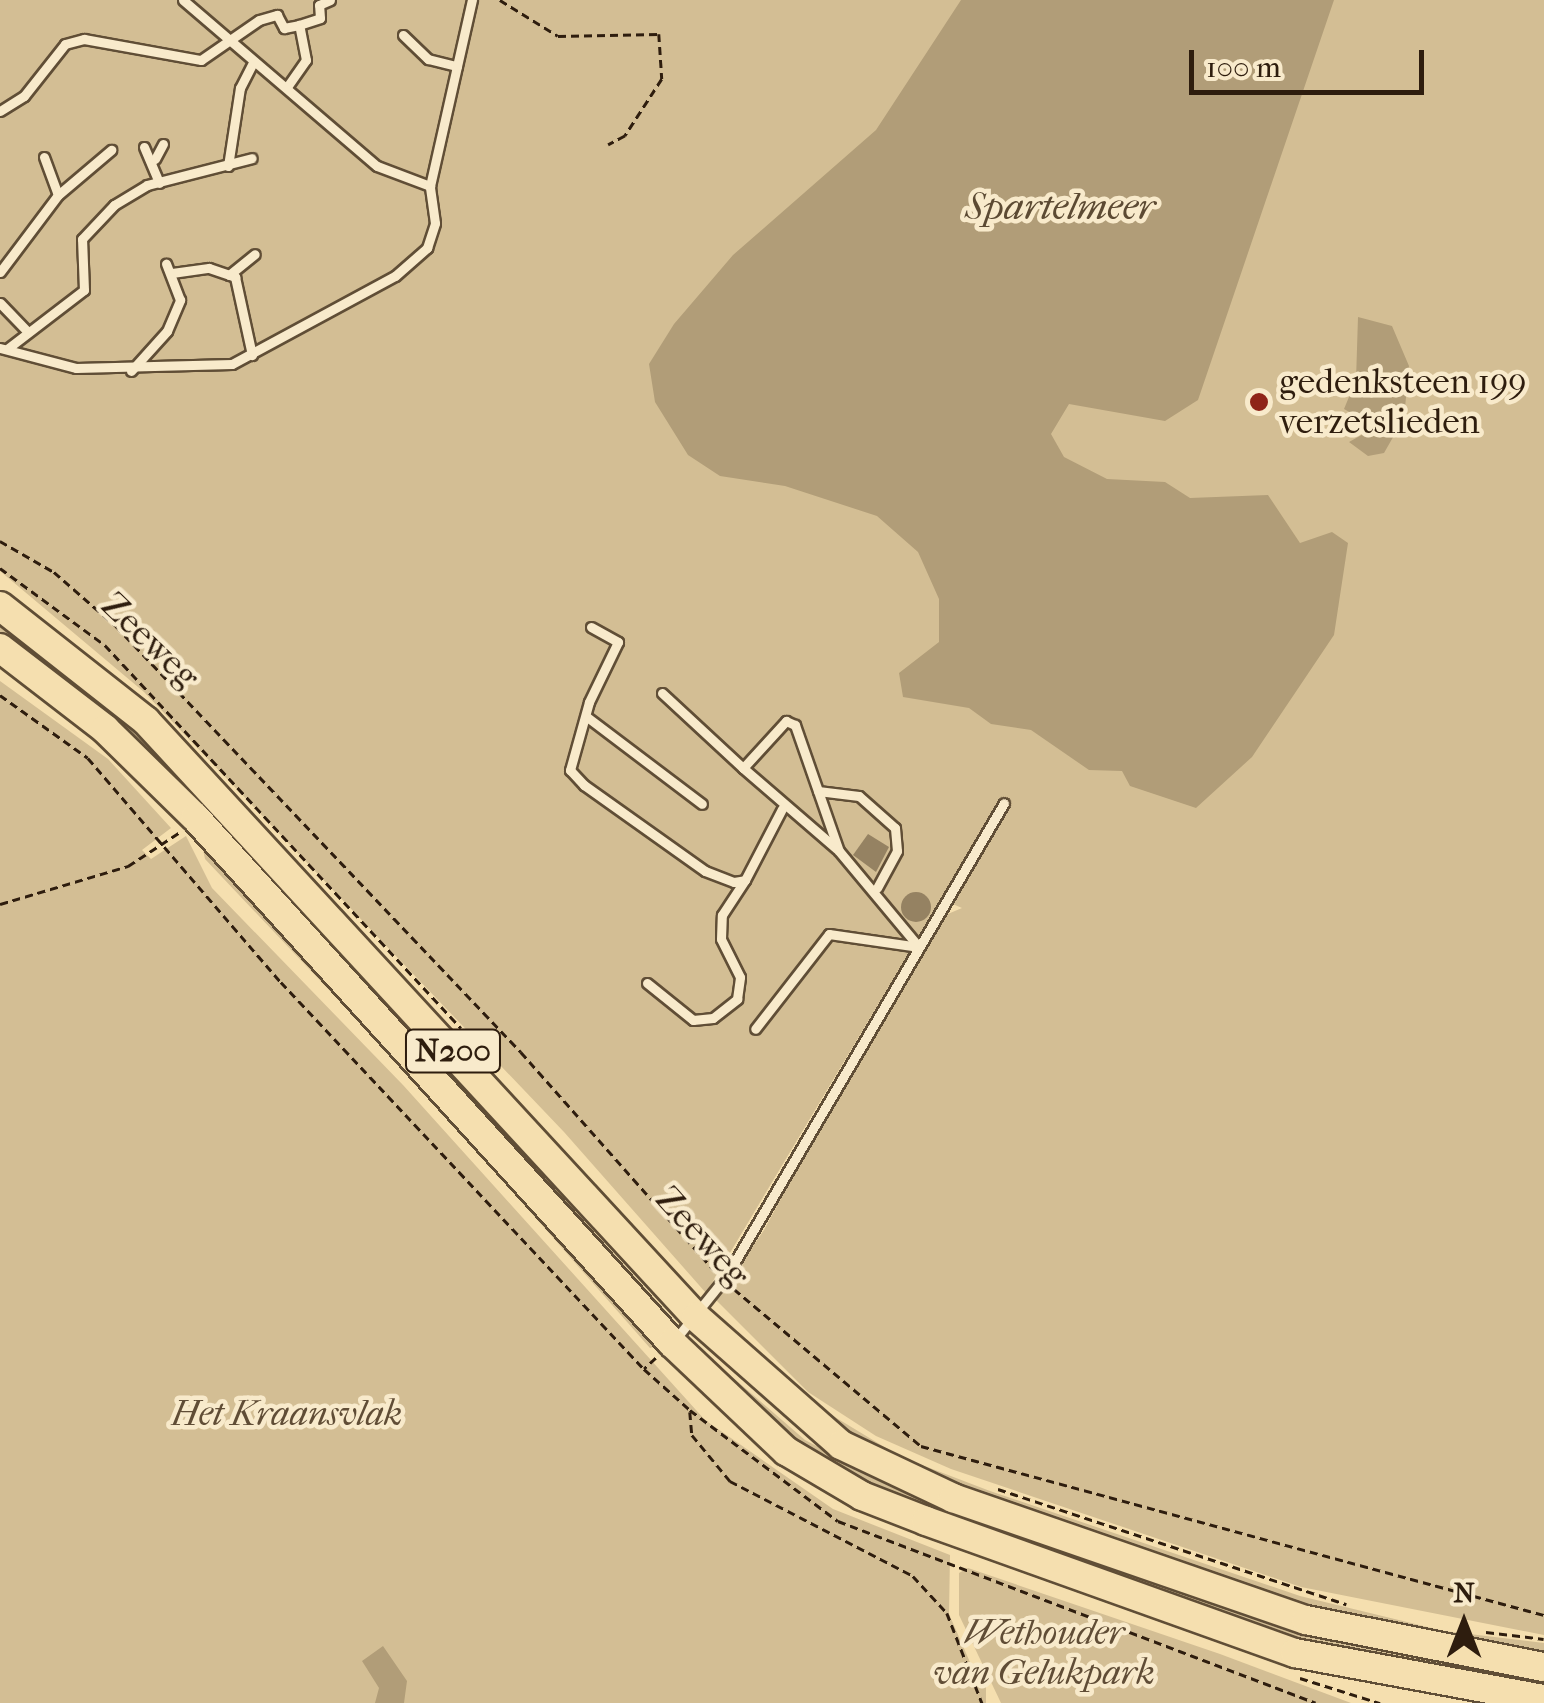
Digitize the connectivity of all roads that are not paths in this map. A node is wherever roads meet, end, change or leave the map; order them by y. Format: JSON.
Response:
{"nodes":[{"id":1,"x":183,"y":0,"type":"edge"},
{"id":2,"x":330,"y":0,"type":"edge"},
{"id":3,"x":472,"y":0,"type":"edge"},
{"id":4,"x":299,"y":25,"type":"junction"},
{"id":5,"x":403,"y":35,"type":"dead end"},
{"id":6,"x":226,"y":42,"type":"junction"},
{"id":7,"x":252,"y":64,"type":"junction"},
{"id":8,"x":457,"y":66,"type":"junction"},
{"id":9,"x":286,"y":87,"type":"junction"},
{"id":10,"x":0,"y":111,"type":"edge"},
{"id":11,"x":163,"y":144,"type":"dead end"},
{"id":12,"x":144,"y":148,"type":"dead end"},
{"id":13,"x":111,"y":150,"type":"dead end"},
{"id":14,"x":44,"y":157,"type":"dead end"},
{"id":15,"x":252,"y":158,"type":"dead end"},
{"id":16,"x":155,"y":159,"type":"junction"},
{"id":17,"x":228,"y":166,"type":"junction"},
{"id":18,"x":159,"y":183,"type":"junction"},
{"id":19,"x":430,"y":186,"type":"junction"},
{"id":20,"x":58,"y":195,"type":"junction"},
{"id":21,"x":255,"y":254,"type":"dead end"},
{"id":22,"x":0,"y":272,"type":"edge"},
{"id":23,"x":229,"y":275,"type":"junction"},
{"id":24,"x":0,"y":303,"type":"edge"},
{"id":25,"x":28,"y":331,"type":"junction"},
{"id":26,"x":4,"y":349,"type":"edge"},
{"id":27,"x":252,"y":356,"type":"junction"},
{"id":28,"x":132,"y":370,"type":"junction"},
{"id":29,"x":0,"y":606,"type":"edge"},
{"id":30,"x":591,"y":627,"type":"dead end"},
{"id":31,"x":0,"y":648,"type":"edge"},
{"id":32,"x":662,"y":694,"type":"dead end"},
{"id":33,"x":587,"y":717,"type":"junction"},
{"id":34,"x":743,"y":768,"type":"junction"},
{"id":35,"x":818,"y":791,"type":"junction"},
{"id":36,"x":1004,"y":803,"type":"dead end"},
{"id":37,"x":702,"y":804,"type":"dead end"},
{"id":38,"x":782,"y":809,"type":"junction"},
{"id":39,"x":839,"y":851,"type":"junction"},
{"id":40,"x":745,"y":880,"type":"junction"},
{"id":41,"x":878,"y":888,"type":"junction"},
{"id":42,"x":919,"y":947,"type":"junction"},
{"id":43,"x":646,"y":983,"type":"dead end"},
{"id":44,"x":755,"y":1029,"type":"dead end"},
{"id":45,"x":696,"y":1317,"type":"junction"},
{"id":46,"x":672,"y":1343,"type":"junction"},
{"id":47,"x":1544,"y":1667,"type":"edge"},
{"id":48,"x":1544,"y":1700,"type":"edge"}],
"edges":[{"from":1,"to":6,"type":"lane"},
{"from":2,"to":4,"type":"lane"},
{"from":3,"to":8,"type":"lane"},
{"from":4,"to":6,"type":"lane"},
{"from":4,"to":9,"type":"lane"},
{"from":5,"to":8,"type":"lane"},
{"from":6,"to":7,"type":"lane"},
{"from":6,"to":10,"type":"lane"},
{"from":7,"to":9,"type":"lane"},
{"from":7,"to":17,"type":"lane"},
{"from":8,"to":19,"type":"lane"},
{"from":9,"to":19,"type":"lane"},
{"from":11,"to":16,"type":"lane"},
{"from":12,"to":16,"type":"lane"},
{"from":13,"to":20,"type":"lane"},
{"from":14,"to":20,"type":"lane"},
{"from":15,"to":17,"type":"lane"},
{"from":16,"to":18,"type":"lane"},
{"from":17,"to":18,"type":"lane"},
{"from":18,"to":25,"type":"lane"},
{"from":19,"to":27,"type":"lane"},
{"from":20,"to":22,"type":"lane"},
{"from":21,"to":23,"type":"lane"},
{"from":23,"to":27,"type":"lane"},
{"from":23,"to":28,"type":"lane"},
{"from":24,"to":25,"type":"lane"},
{"from":25,"to":26,"type":"lane"},
{"from":26,"to":28,"type":"lane"},
{"from":27,"to":28,"type":"lane"},
{"from":29,"to":45,"type":"main road","name":"Zeeweg","number":"N200"},
{"from":30,"to":33,"type":"lane"},
{"from":31,"to":46,"type":"main road","number":"N200"},
{"from":32,"to":34,"type":"lane"},
{"from":33,"to":37,"type":"lane"},
{"from":33,"to":40,"type":"lane"},
{"from":34,"to":35,"type":"lane"},
{"from":34,"to":38,"type":"lane"},
{"from":35,"to":39,"type":"lane"},
{"from":35,"to":41,"type":"lane"},
{"from":36,"to":42,"type":"lane"},
{"from":38,"to":39,"type":"lane"},
{"from":38,"to":40,"type":"lane"},
{"from":39,"to":41,"type":"lane"},
{"from":40,"to":43,"type":"lane"},
{"from":41,"to":42,"type":"lane"},
{"from":42,"to":44,"type":"lane"},
{"from":42,"to":45,"type":"lane"},
{"from":45,"to":46,"type":"lane"},
{"from":45,"to":47,"type":"main road","name":"Zeeweg","number":"N200"},
{"from":46,"to":48,"type":"main road","number":"N200"}]}
